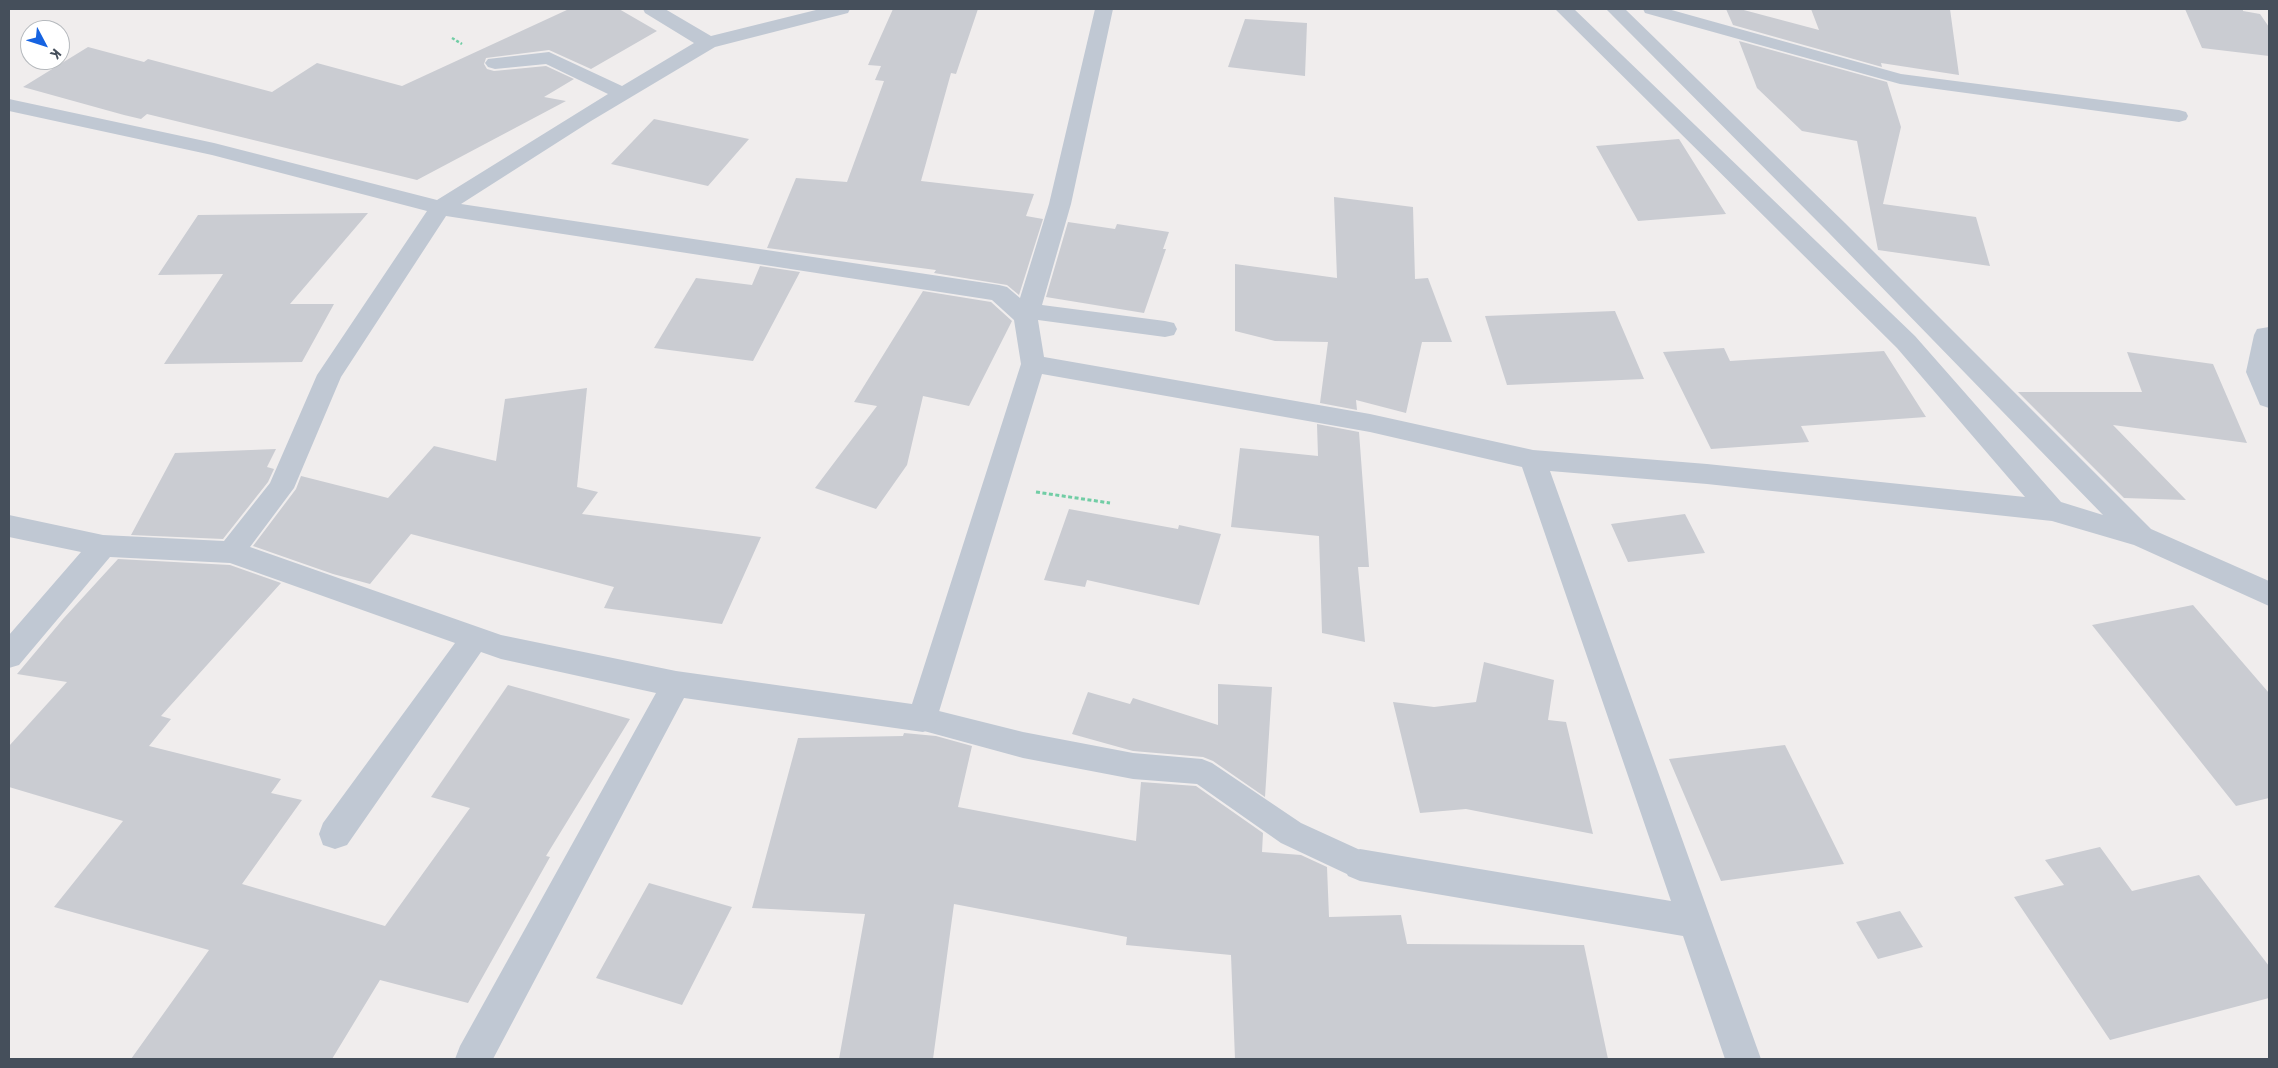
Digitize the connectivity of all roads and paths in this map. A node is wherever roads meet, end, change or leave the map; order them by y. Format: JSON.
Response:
{"nodes":[{"id":1,"x":652,"y":9,"type":"edge"},
{"id":2,"x":841,"y":9,"type":"edge"},
{"id":3,"x":1104,"y":9,"type":"edge"},
{"id":4,"x":1564,"y":9,"type":"edge"},
{"id":5,"x":1615,"y":9,"type":"edge"},
{"id":6,"x":1651,"y":9,"type":"edge"},
{"id":7,"x":708,"y":43,"type":"junction"},
{"id":8,"x":495,"y":63,"type":"dead end"},
{"id":9,"x":623,"y":94,"type":"junction"},
{"id":10,"x":9,"y":105,"type":"edge"},
{"id":11,"x":2179,"y":116,"type":"dead end"},
{"id":12,"x":440,"y":208,"type":"junction"},
{"id":13,"x":1027,"y":314,"type":"junction"},
{"id":14,"x":1165,"y":329,"type":"dead end"},
{"id":15,"x":2269,"y":335,"type":"edge"},
{"id":16,"x":1033,"y":364,"type":"junction"},
{"id":17,"x":2269,"y":399,"type":"edge"},
{"id":18,"x":1533,"y":460,"type":"junction"},
{"id":19,"x":995,"y":486,"type":"junction"},
{"id":20,"x":1110,"y":503,"type":"dead end"},
{"id":21,"x":2052,"y":510,"type":"junction"},
{"id":22,"x":9,"y":526,"type":"edge"},
{"id":23,"x":2142,"y":537,"type":"junction"},
{"id":24,"x":104,"y":546,"type":"junction"},
{"id":25,"x":231,"y":552,"type":"junction"},
{"id":26,"x":2269,"y":594,"type":"edge"},
{"id":27,"x":475,"y":638,"type":"junction"},
{"id":28,"x":9,"y":656,"type":"edge"},
{"id":29,"x":676,"y":684,"type":"junction"},
{"id":30,"x":923,"y":719,"type":"junction"},
{"id":31,"x":335,"y":834,"type":"dead end"},
{"id":32,"x":1360,"y":865,"type":"joint"},
{"id":33,"x":1696,"y":922,"type":"junction"},
{"id":34,"x":473,"y":1059,"type":"edge"},
{"id":35,"x":1743,"y":1059,"type":"edge"}],
"edges":[{"from":1,"to":7,"type":"street"},
{"from":2,"to":7,"type":"street"},
{"from":3,"to":13,"type":"street"},
{"from":4,"to":21,"type":"street"},
{"from":5,"to":23,"type":"street"},
{"from":6,"to":11,"type":"lane"},
{"from":7,"to":9,"type":"street"},
{"from":8,"to":9,"type":"street"},
{"from":9,"to":12,"type":"street"},
{"from":10,"to":12,"type":"street"},
{"from":12,"to":13,"type":"street"},
{"from":12,"to":25,"type":"street"},
{"from":13,"to":14,"type":"street"},
{"from":13,"to":16,"type":"street"},
{"from":15,"to":17,"type":"street"},
{"from":16,"to":18,"type":"street"},
{"from":16,"to":19,"type":"street"},
{"from":18,"to":21,"type":"street"},
{"from":18,"to":33,"type":"street"},
{"from":19,"to":20,"type":"path"},
{"from":19,"to":30,"type":"street"},
{"from":21,"to":23,"type":"street"},
{"from":22,"to":24,"type":"street"},
{"from":23,"to":26,"type":"street"},
{"from":24,"to":25,"type":"street"},
{"from":24,"to":28,"type":"street"},
{"from":25,"to":27,"type":"street"},
{"from":27,"to":29,"type":"street"},
{"from":27,"to":31,"type":"street"},
{"from":29,"to":30,"type":"street"},
{"from":29,"to":34,"type":"street"},
{"from":30,"to":32,"type":"lane"},
{"from":32,"to":33,"type":"street"},
{"from":33,"to":35,"type":"street"}]}
